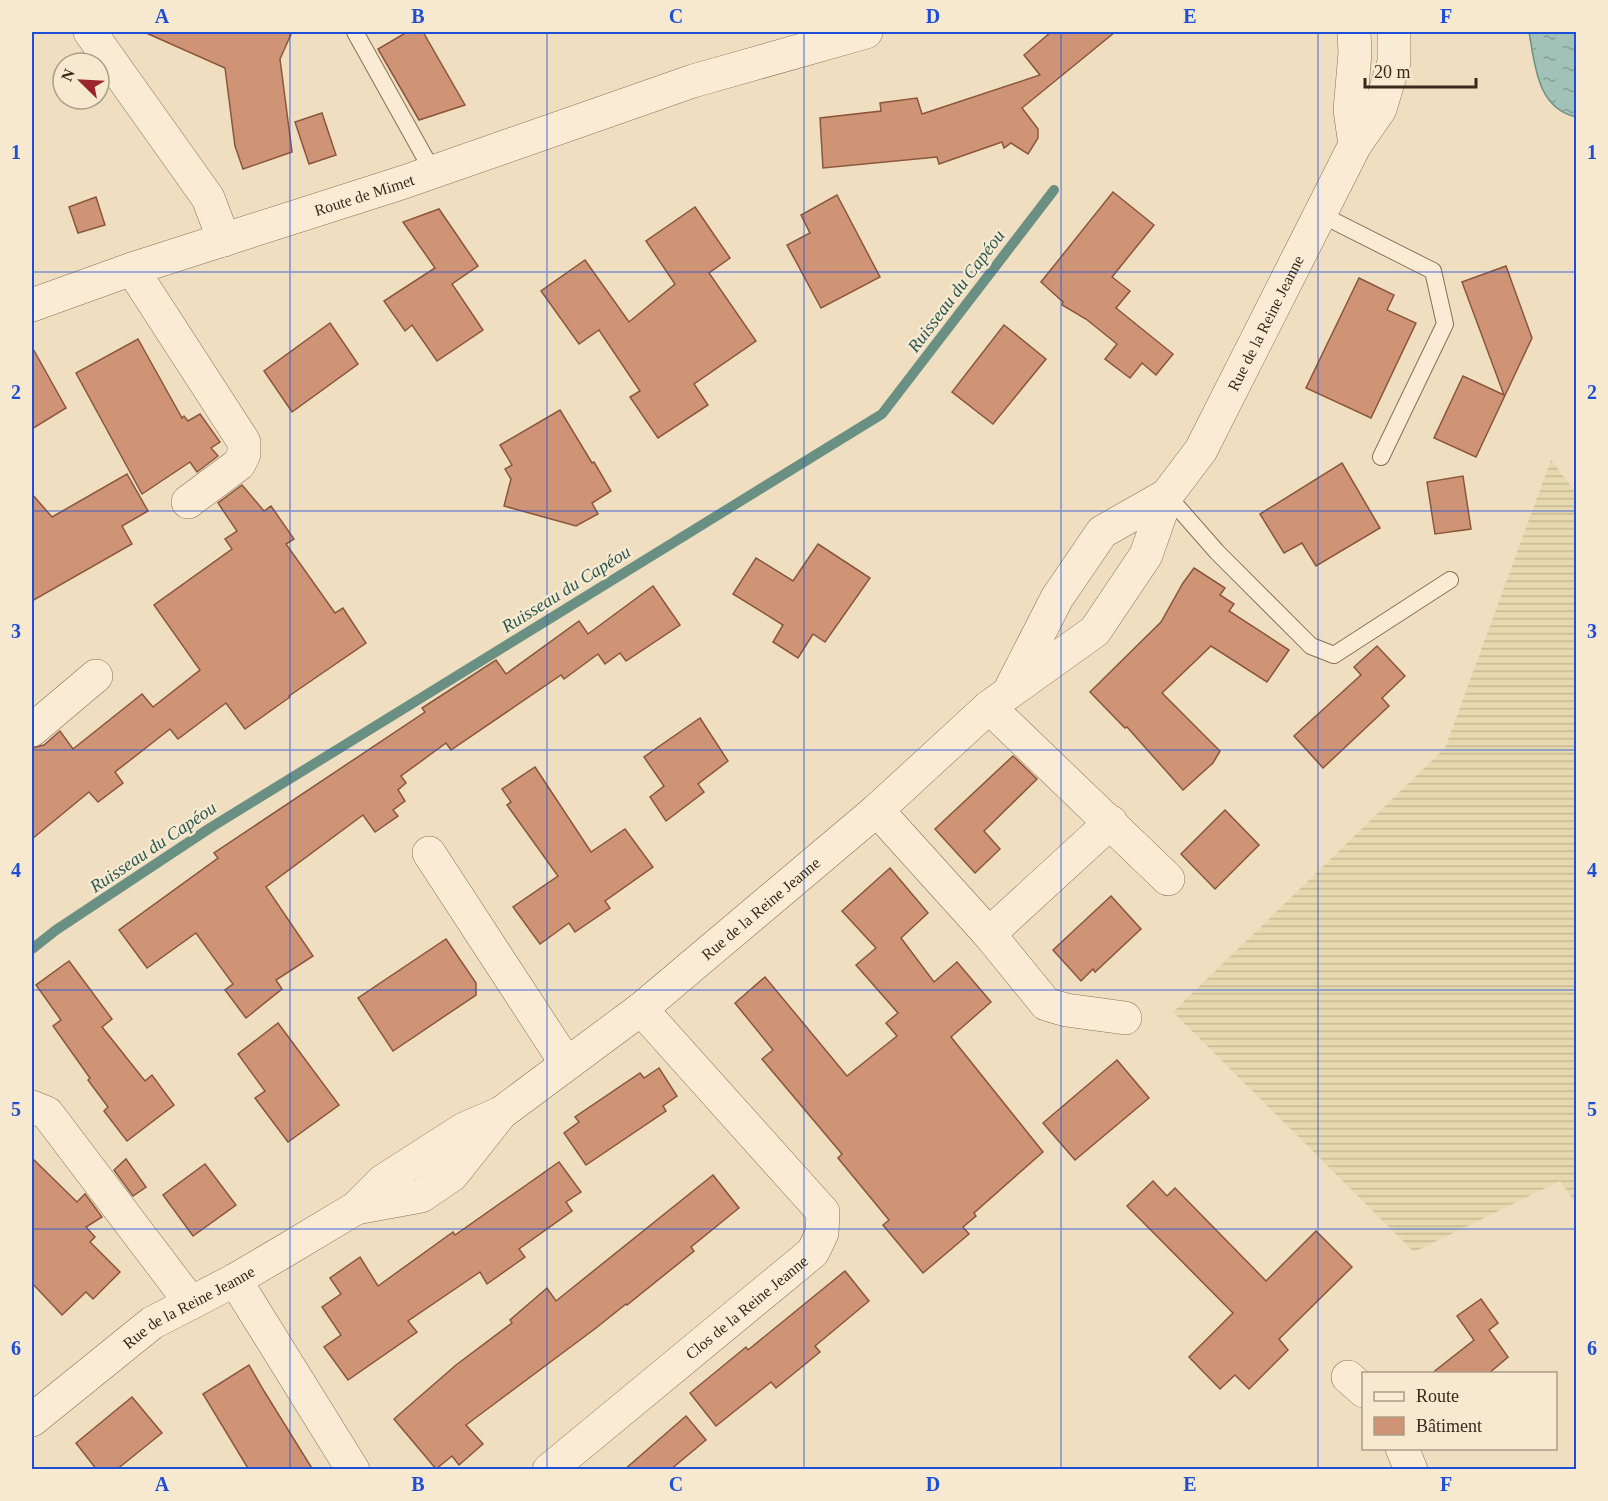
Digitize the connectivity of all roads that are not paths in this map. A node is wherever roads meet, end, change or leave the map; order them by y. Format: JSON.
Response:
{"nodes":[{"id":1,"x":90,"y":32,"type":"edge"},
{"id":2,"x":355,"y":32,"type":"edge"},
{"id":3,"x":802,"y":32,"type":"edge"},
{"id":4,"x":866,"y":32,"type":"edge"},
{"id":5,"x":1354,"y":32,"type":"edge"},
{"id":6,"x":1394,"y":32,"type":"edge"},
{"id":7,"x":693,"y":81,"type":"junction"},
{"id":8,"x":1355,"y":145,"type":"junction"},
{"id":9,"x":433,"y":172,"type":"junction"},
{"id":10,"x":1320,"y":214,"type":"junction"},
{"id":11,"x":224,"y":240,"type":"junction"},
{"id":12,"x":132,"y":269,"type":"junction"},
{"id":13,"x":32,"y":305,"type":"edge"},
{"id":14,"x":1381,"y":457,"type":"dead end"},
{"id":15,"x":1167,"y":495,"type":"junction"},
{"id":16,"x":188,"y":502,"type":"dead end"},
{"id":17,"x":1450,"y":580,"type":"dead end"},
{"id":18,"x":1057,"y":598,"type":"junction"},
{"id":19,"x":1095,"y":631,"type":"junction"},
{"id":20,"x":96,"y":676,"type":"dead end"},
{"id":21,"x":999,"y":698,"type":"junction"},
{"id":22,"x":32,"y":730,"type":"edge"},
{"id":23,"x":877,"y":810,"type":"junction"},
{"id":24,"x":1111,"y":822,"type":"junction"},
{"id":25,"x":429,"y":853,"type":"dead end"},
{"id":26,"x":1168,"y":879,"type":"dead end"},
{"id":27,"x":989,"y":934,"type":"junction"},
{"id":28,"x":641,"y":1009,"type":"junction"},
{"id":29,"x":1125,"y":1018,"type":"dead end"},
{"id":30,"x":566,"y":1064,"type":"junction"},
{"id":31,"x":32,"y":1107,"type":"edge"},
{"id":32,"x":235,"y":1280,"type":"junction"},
{"id":33,"x":191,"y":1303,"type":"junction"},
{"id":34,"x":32,"y":1420,"type":"edge"},
{"id":35,"x":1402,"y":1450,"type":"edge"},
{"id":36,"x":353,"y":1470,"type":"edge"},
{"id":37,"x":549,"y":1470,"type":"edge"},
{"id":38,"x":1410,"y":1470,"type":"edge"}],
"edges":[{"from":1,"to":11,"type":"street"},
{"from":2,"to":9,"type":"lane"},
{"from":3,"to":7,"type":"street","name":"Route de Mimet"},
{"from":4,"to":7,"type":"street","name":"Route de Mimet"},
{"from":5,"to":8,"type":"street"},
{"from":6,"to":8,"type":"street","name":"Rue de la Reine Jeanne"},
{"from":7,"to":9,"type":"street","name":"Route de Mimet"},
{"from":8,"to":10,"type":"street","name":"Rue de la Reine Jeanne"},
{"from":9,"to":11,"type":"street","name":"Route de Mimet"},
{"from":10,"to":14,"type":"lane"},
{"from":10,"to":15,"type":"street","name":"Rue de la Reine Jeanne"},
{"from":11,"to":12,"type":"street","name":"Route de Mimet"},
{"from":12,"to":13,"type":"street","name":"Route de Mimet"},
{"from":12,"to":16,"type":"street"},
{"from":15,"to":17,"type":"lane"},
{"from":15,"to":18,"type":"street","name":"Rue de la Reine Jeanne"},
{"from":15,"to":19,"type":"street","name":"Rue de la Reine Jeanne"},
{"from":18,"to":19,"type":"street"},
{"from":18,"to":21,"type":"street","name":"Rue de la Reine Jeanne"},
{"from":19,"to":21,"type":"street","name":"Rue de la Reine Jeanne"},
{"from":20,"to":22,"type":"street"},
{"from":21,"to":23,"type":"street","name":"Rue de la Reine Jeanne"},
{"from":21,"to":24,"type":"street"},
{"from":23,"to":27,"type":"street"},
{"from":23,"to":28,"type":"street","name":"Rue de la Reine Jeanne"},
{"from":24,"to":26,"type":"street"},
{"from":24,"to":27,"type":"street"},
{"from":25,"to":30,"type":"street"},
{"from":27,"to":29,"type":"street"},
{"from":28,"to":30,"type":"street","name":"Rue de la Reine Jeanne"},
{"from":28,"to":37,"type":"street","name":"Clos de la Reine Jeanne"},
{"from":30,"to":32,"type":"street","name":"Rue de la Reine Jeanne"},
{"from":31,"to":33,"type":"street"},
{"from":32,"to":33,"type":"street","name":"Rue de la Reine Jeanne"},
{"from":32,"to":36,"type":"street"},
{"from":33,"to":34,"type":"street","name":"Rue de la Reine Jeanne"},
{"from":35,"to":38,"type":"street"}]}
